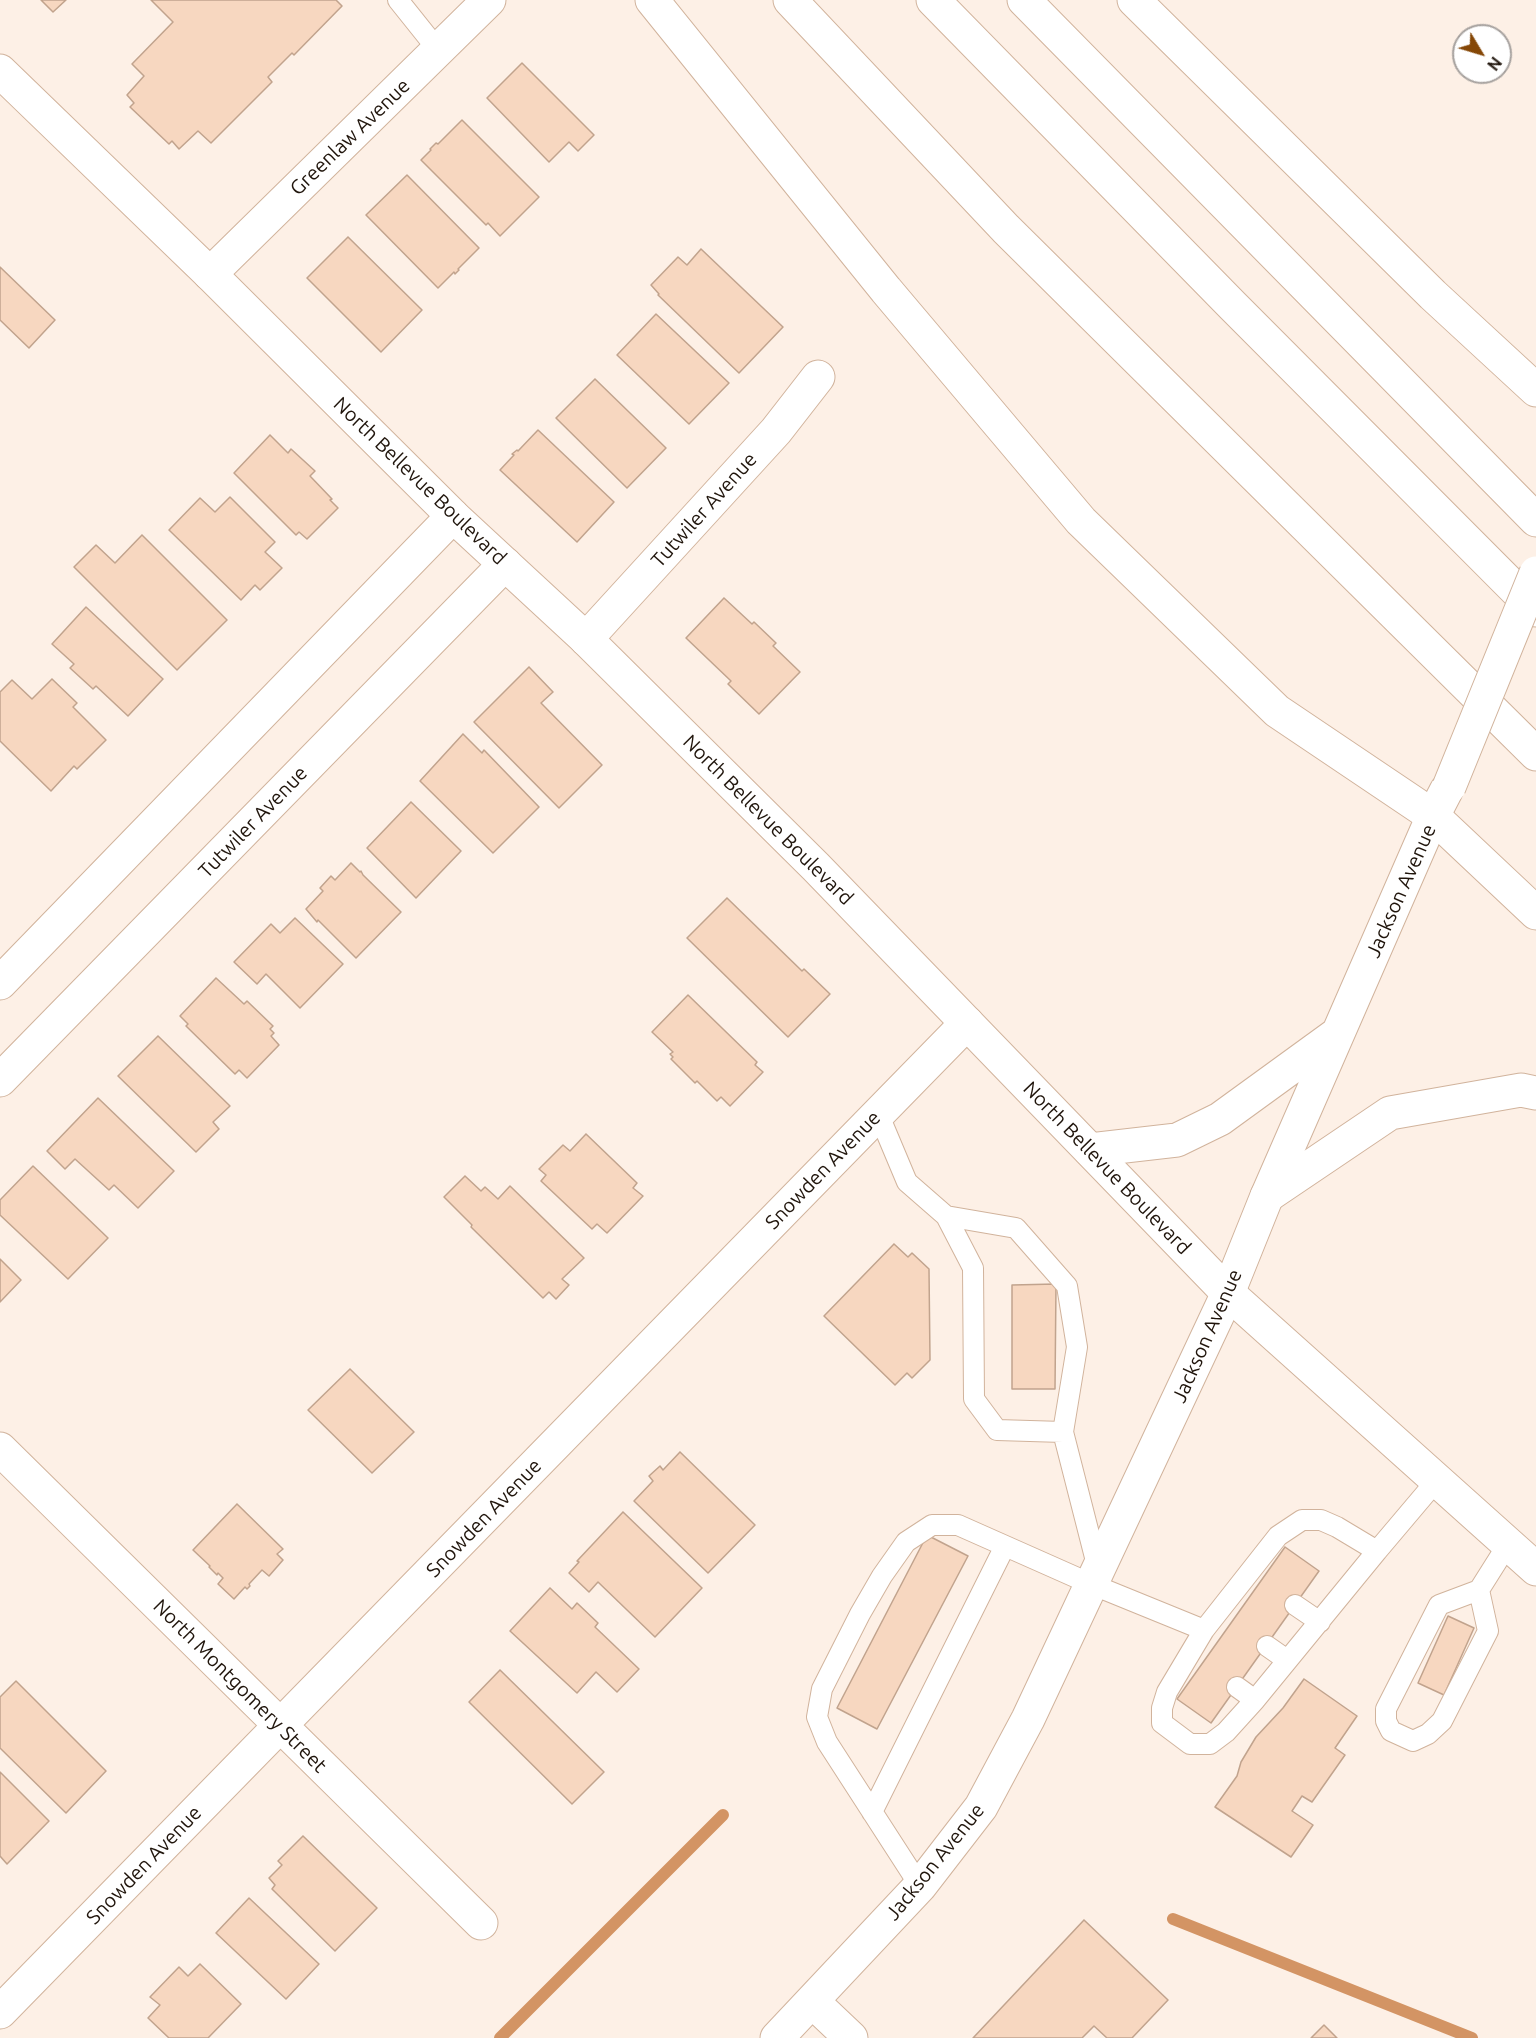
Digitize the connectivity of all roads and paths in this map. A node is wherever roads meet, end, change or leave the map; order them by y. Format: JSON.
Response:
{"nodes":[{"id":1,"x":489,"y":0,"type":"edge"},
{"id":2,"x":652,"y":0,"type":"edge"},
{"id":3,"x":790,"y":0,"type":"edge"},
{"id":4,"x":933,"y":0,"type":"edge"},
{"id":5,"x":1024,"y":0,"type":"edge"},
{"id":6,"x":1134,"y":0,"type":"edge"},
{"id":7,"x":401,"y":1,"type":"edge"},
{"id":8,"x":438,"y":51,"type":"junction"},
{"id":9,"x":0,"y":71,"type":"edge"},
{"id":10,"x":210,"y":274,"type":"junction"},
{"id":11,"x":818,"y":377,"type":"dead end"},
{"id":12,"x":1536,"y":390,"type":"edge"},
{"id":13,"x":453,"y":516,"type":"junction"},
{"id":14,"x":1536,"y":520,"type":"edge"},
{"id":15,"x":505,"y":564,"type":"junction"},
{"id":16,"x":1536,"y":573,"type":"edge"},
{"id":17,"x":1536,"y":610,"type":"edge"},
{"id":18,"x":586,"y":639,"type":"junction"},
{"id":19,"x":1536,"y":754,"type":"edge"},
{"id":20,"x":1434,"y":816,"type":"junction"},
{"id":21,"x":1536,"y":913,"type":"edge"},
{"id":22,"x":0,"y":983,"type":"edge"},
{"id":23,"x":967,"y":1023,"type":"junction"},
{"id":24,"x":1338,"y":1033,"type":"junction"},
{"id":25,"x":0,"y":1080,"type":"edge"},
{"id":26,"x":1536,"y":1093,"type":"edge"},
{"id":27,"x":878,"y":1113,"type":"junction"},
{"id":28,"x":1090,"y":1150,"type":"junction"},
{"id":29,"x":1267,"y":1196,"type":"junction"},
{"id":30,"x":946,"y":1216,"type":"junction"},
{"id":31,"x":1228,"y":1293,"type":"junction"},
{"id":32,"x":1063,"y":1432,"type":"junction"},
{"id":33,"x":0,"y":1449,"type":"edge"},
{"id":34,"x":1437,"y":1480,"type":"junction"},
{"id":35,"x":1508,"y":1544,"type":"junction"},
{"id":36,"x":1005,"y":1546,"type":"junction"},
{"id":37,"x":1377,"y":1551,"type":"junction"},
{"id":38,"x":1536,"y":1569,"type":"edge"},
{"id":39,"x":1095,"y":1576,"type":"junction"},
{"id":40,"x":1479,"y":1590,"type":"junction"},
{"id":41,"x":1295,"y":1605,"type":"dead end"},
{"id":42,"x":1320,"y":1622,"type":"junction"},
{"id":43,"x":1204,"y":1630,"type":"junction"},
{"id":44,"x":1266,"y":1646,"type":"dead end"},
{"id":45,"x":1287,"y":1660,"type":"junction"},
{"id":46,"x":1237,"y":1688,"type":"dead end"},
{"id":47,"x":1255,"y":1700,"type":"junction"},
{"id":48,"x":280,"y":1727,"type":"junction"},
{"id":49,"x":872,"y":1812,"type":"junction"},
{"id":50,"x":920,"y":1886,"type":"junction"},
{"id":51,"x":481,"y":1923,"type":"dead end"},
{"id":52,"x":813,"y":2002,"type":"junction"},
{"id":53,"x":0,"y":2012,"type":"edge"},
{"id":54,"x":777,"y":2038,"type":"edge"},
{"id":55,"x":851,"y":2038,"type":"edge"}],
"edges":[{"from":1,"to":8,"type":"main road","name":"Greenlaw Avenue"},
{"from":2,"to":20,"type":"main road"},
{"from":3,"to":19,"type":"main road"},
{"from":4,"to":17,"type":"main road"},
{"from":5,"to":14,"type":"main road"},
{"from":6,"to":12,"type":"main road"},
{"from":7,"to":8,"type":"lane"},
{"from":8,"to":10,"type":"main road","name":"Greenlaw Avenue"},
{"from":9,"to":10,"type":"main road","name":"North Bellevue Boulevard"},
{"from":10,"to":13,"type":"main road","name":"North Bellevue Boulevard"},
{"from":11,"to":18,"type":"main road","name":"Tutwiler Avenue"},
{"from":13,"to":15,"type":"main road","name":"North Bellevue Boulevard"},
{"from":13,"to":22,"type":"main road"},
{"from":15,"to":18,"type":"main road","name":"North Bellevue Boulevard"},
{"from":15,"to":25,"type":"main road","name":"Tutwiler Avenue"},
{"from":16,"to":20,"type":"main road","name":"Jackson Avenue","bridge":true},
{"from":18,"to":23,"type":"main road","name":"North Bellevue Boulevard"},
{"from":20,"to":21,"type":"main road"},
{"from":20,"to":24,"type":"main road","name":"Jackson Avenue"},
{"from":23,"to":27,"type":"main road","name":"Snowden Avenue"},
{"from":23,"to":28,"type":"main road","name":"North Bellevue Boulevard"},
{"from":24,"to":28,"type":"main road"},
{"from":24,"to":29,"type":"main road","name":"Jackson Avenue"},
{"from":26,"to":29,"type":"main road"},
{"from":27,"to":30,"type":"lane"},
{"from":27,"to":48,"type":"main road","name":"Snowden Avenue"},
{"from":28,"to":31,"type":"main road","name":"North Bellevue Boulevard"},
{"from":29,"to":31,"type":"main road","name":"Jackson Avenue"},
{"from":30,"to":32,"type":"lane"},
{"from":30,"to":32,"type":"lane"},
{"from":31,"to":34,"type":"main road","name":"North Bellevue Boulevard"},
{"from":31,"to":39,"type":"main road","name":"Jackson Avenue"},
{"from":32,"to":39,"type":"lane"},
{"from":33,"to":48,"type":"main road","name":"North Montgomery Street"},
{"from":34,"to":35,"type":"main road","name":"North Bellevue Boulevard"},
{"from":34,"to":37,"type":"lane"},
{"from":35,"to":38,"type":"main road","name":"North Bellevue Boulevard"},
{"from":35,"to":40,"type":"lane"},
{"from":36,"to":39,"type":"lane"},
{"from":36,"to":49,"type":"lane"},
{"from":36,"to":49,"type":"lane"},
{"from":37,"to":42,"type":"lane"},
{"from":37,"to":43,"type":"lane"},
{"from":39,"to":43,"type":"lane"},
{"from":39,"to":50,"type":"main road","name":"Jackson Avenue"},
{"from":40,"to":40,"type":"lane"},
{"from":41,"to":42,"type":"lane"},
{"from":42,"to":45,"type":"lane"},
{"from":43,"to":47,"type":"lane"},
{"from":44,"to":45,"type":"lane"},
{"from":45,"to":47,"type":"lane"},
{"from":46,"to":47,"type":"lane"},
{"from":48,"to":51,"type":"main road","name":"North Montgomery Street"},
{"from":48,"to":53,"type":"main road","name":"Snowden Avenue"},
{"from":49,"to":50,"type":"lane"},
{"from":50,"to":52,"type":"main road","name":"Jackson Avenue"},
{"from":52,"to":54,"type":"main road","name":"Jackson Avenue"},
{"from":52,"to":55,"type":"main road"}]}
